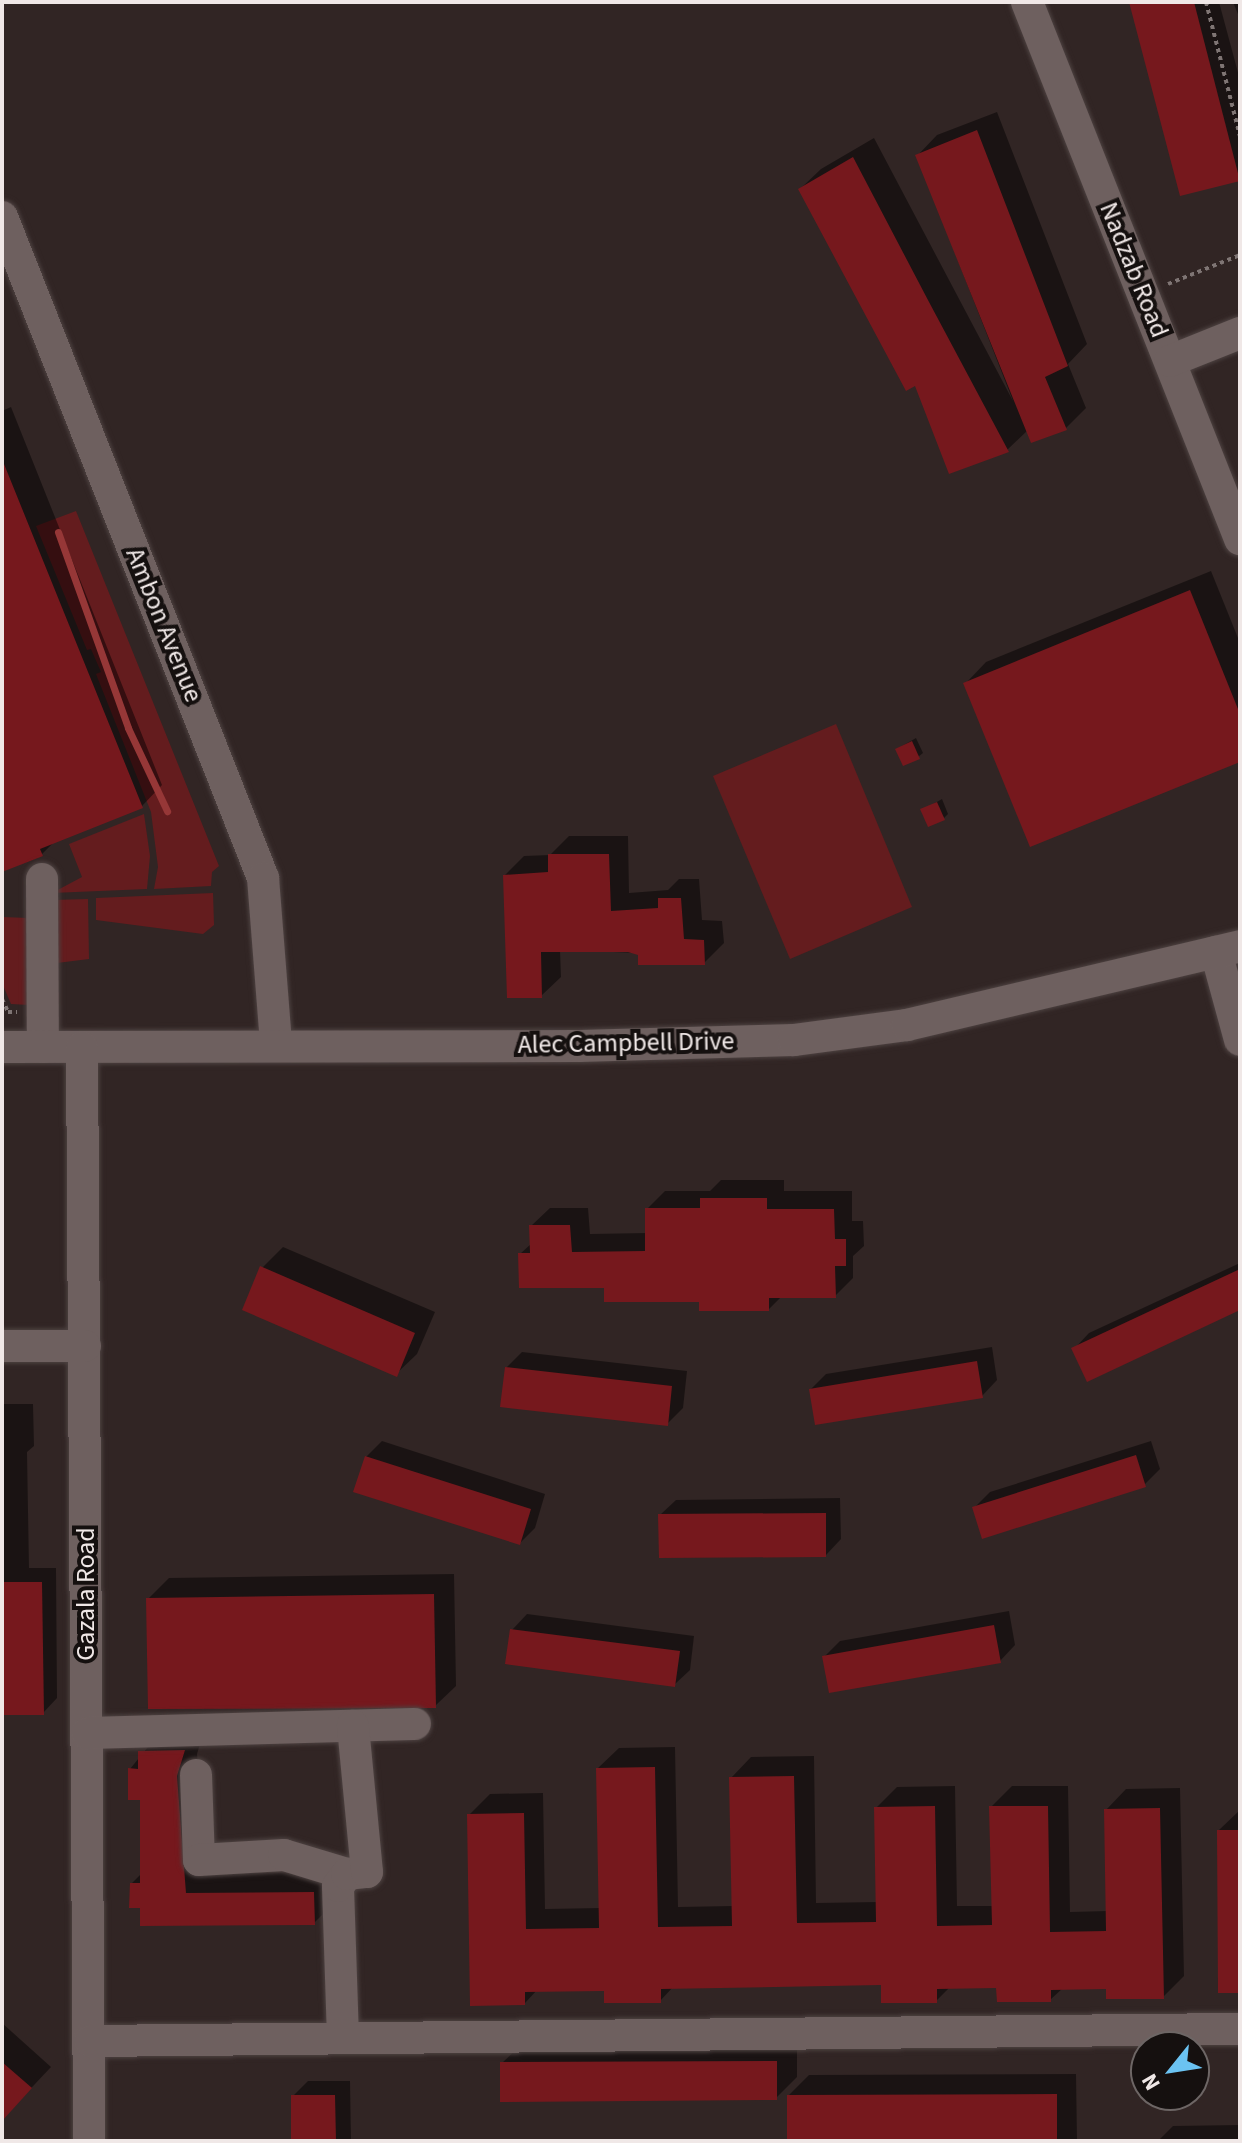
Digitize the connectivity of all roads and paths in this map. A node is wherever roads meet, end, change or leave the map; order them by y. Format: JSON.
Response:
{"nodes":[{"id":1,"x":1027,"y":2,"type":"edge"},
{"id":2,"x":1206,"y":2,"type":"edge"},
{"id":3,"x":1240,"y":136,"type":"edge"},
{"id":4,"x":2,"y":217,"type":"edge"},
{"id":5,"x":1240,"y":255,"type":"edge"},
{"id":6,"x":1156,"y":289,"type":"dead end"},
{"id":7,"x":1240,"y":333,"type":"edge"},
{"id":8,"x":1170,"y":361,"type":"junction"},
{"id":9,"x":1240,"y":539,"type":"edge"},
{"id":10,"x":42,"y":879,"type":"dead end"},
{"id":11,"x":1228,"y":949,"type":"edge"},
{"id":12,"x":1240,"y":1040,"type":"edge"},
{"id":13,"x":276,"y":1045,"type":"junction"},
{"id":14,"x":2,"y":1047,"type":"edge"},
{"id":15,"x":43,"y":1047,"type":"junction"},
{"id":16,"x":82,"y":1047,"type":"junction"},
{"id":17,"x":2,"y":1346,"type":"edge"},
{"id":18,"x":85,"y":1346,"type":"junction"},
{"id":19,"x":415,"y":1724,"type":"dead end"},
{"id":20,"x":353,"y":1726,"type":"junction"},
{"id":21,"x":87,"y":1733,"type":"junction"},
{"id":22,"x":196,"y":1775,"type":"dead end"},
{"id":23,"x":347,"y":1874,"type":"junction"},
{"id":24,"x":1240,"y":2029,"type":"edge"},
{"id":25,"x":343,"y":2038,"type":"junction"},
{"id":26,"x":90,"y":2041,"type":"junction"},
{"id":27,"x":89,"y":2141,"type":"edge"}],
"edges":[{"from":1,"to":8,"type":"street","name":"Nadzab Road"},
{"from":2,"to":3,"type":"path"},
{"from":4,"to":13,"type":"street","name":"Ambon Avenue"},
{"from":5,"to":6,"type":"path"},
{"from":7,"to":8,"type":"street"},
{"from":8,"to":9,"type":"street","name":"Nadzab Road"},
{"from":10,"to":15,"type":"street"},
{"from":11,"to":12,"type":"street"},
{"from":11,"to":13,"type":"street","name":"Alec Campbell Drive"},
{"from":13,"to":16,"type":"street","name":"Alec Campbell Drive"},
{"from":14,"to":15,"type":"street","name":"Alec Campbell Drive"},
{"from":15,"to":16,"type":"street","name":"Alec Campbell Drive"},
{"from":16,"to":18,"type":"street","name":"Gazala Road"},
{"from":17,"to":18,"type":"street"},
{"from":18,"to":21,"type":"street","name":"Gazala Road"},
{"from":19,"to":20,"type":"street"},
{"from":20,"to":21,"type":"street"},
{"from":20,"to":23,"type":"street"},
{"from":21,"to":26,"type":"street","name":"Gazala Road"},
{"from":22,"to":23,"type":"street"},
{"from":23,"to":25,"type":"street"},
{"from":24,"to":25,"type":"street"},
{"from":25,"to":26,"type":"street"},
{"from":26,"to":27,"type":"street","name":"Gazala Road"}]}
